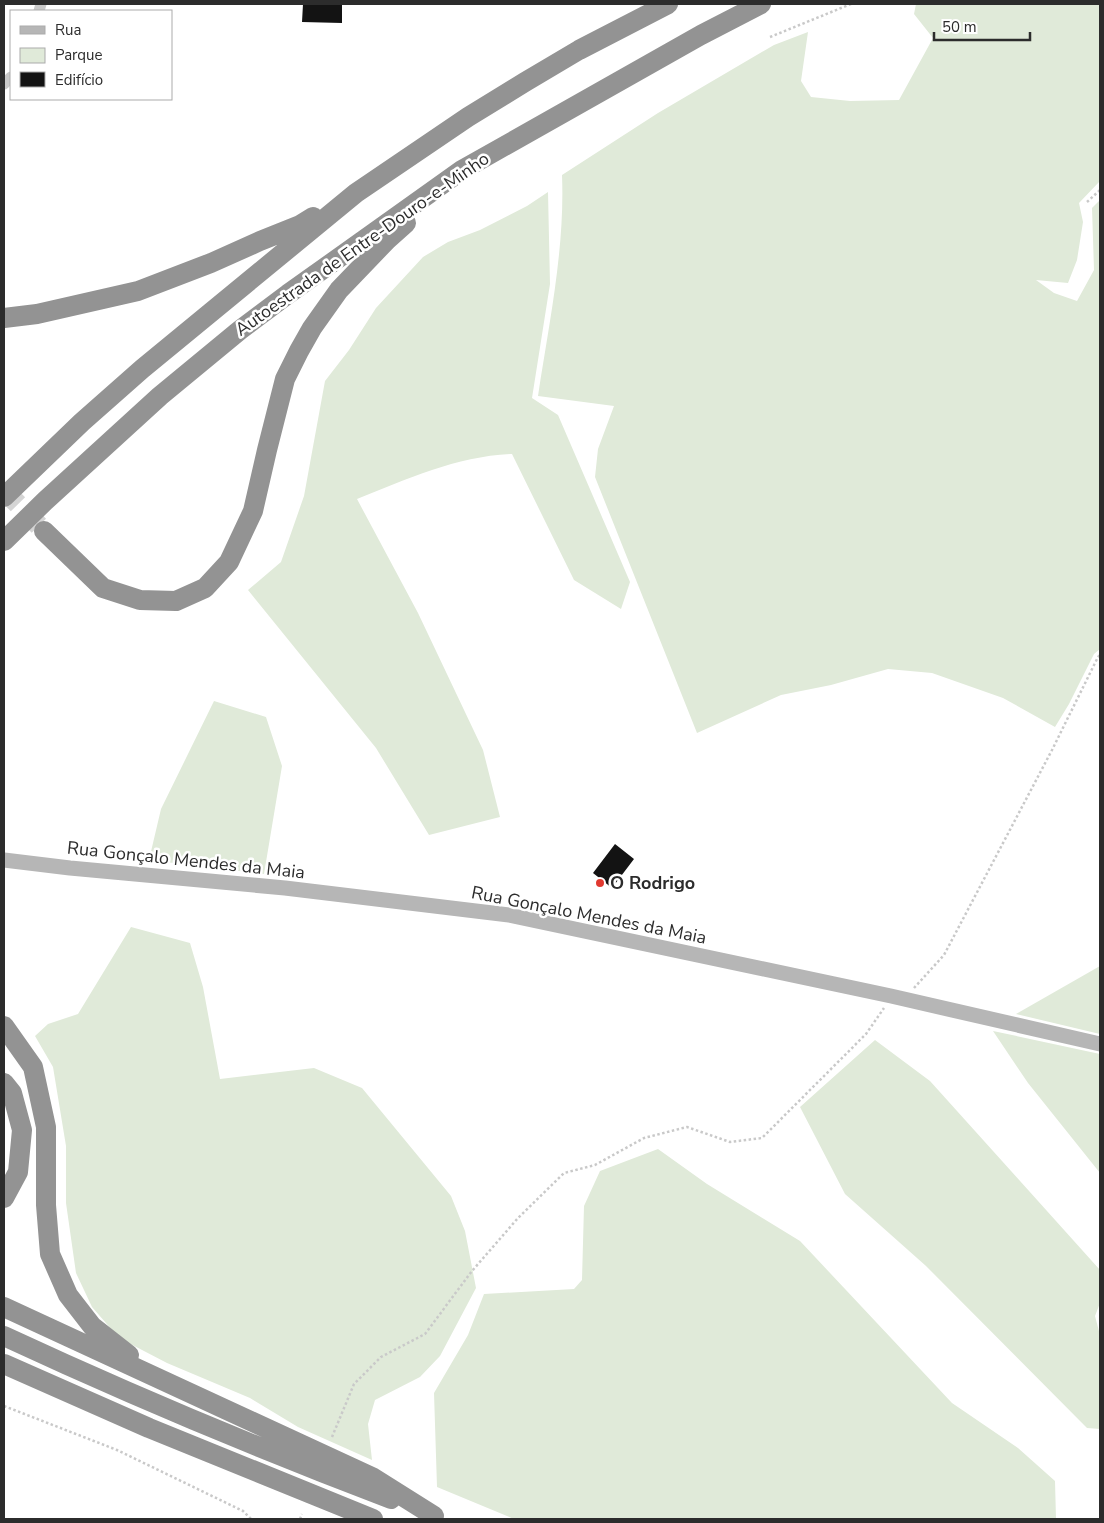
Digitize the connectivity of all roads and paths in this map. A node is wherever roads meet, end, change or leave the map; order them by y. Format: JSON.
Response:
{"nodes":[{"id":1,"x":668,"y":4,"type":"edge"},
{"id":2,"x":761,"y":4,"type":"edge"},
{"id":3,"x":851,"y":4,"type":"edge"},
{"id":4,"x":770,"y":37,"type":"dead end"},
{"id":5,"x":462,"y":170,"type":"junction"},
{"id":6,"x":1100,"y":190,"type":"edge"},
{"id":7,"x":356,"y":193,"type":"junction"},
{"id":8,"x":1087,"y":202,"type":"dead end"},
{"id":9,"x":4,"y":318,"type":"edge"},
{"id":10,"x":4,"y":497,"type":"edge"},
{"id":11,"x":44,"y":531,"type":"tunnel mouth"},
{"id":12,"x":4,"y":541,"type":"edge"},
{"id":13,"x":1100,"y":655,"type":"edge"},
{"id":14,"x":4,"y":860,"type":"edge"},
{"id":15,"x":898,"y":998,"type":"junction"},
{"id":16,"x":4,"y":1026,"type":"edge"},
{"id":17,"x":1100,"y":1044,"type":"edge"},
{"id":18,"x":4,"y":1083,"type":"edge"},
{"id":19,"x":4,"y":1198,"type":"edge"},
{"id":20,"x":4,"y":1307,"type":"edge"},
{"id":21,"x":4,"y":1336,"type":"edge"},
{"id":22,"x":4,"y":1364,"type":"edge"},
{"id":23,"x":170,"y":1384,"type":"junction"},
{"id":24,"x":4,"y":1406,"type":"edge"},
{"id":25,"x":332,"y":1437,"type":"dead end"},
{"id":26,"x":302,"y":1514,"type":"dead end"},
{"id":27,"x":438,"y":1518,"type":"edge"},
{"id":28,"x":251,"y":1519,"type":"edge"},
{"id":29,"x":300,"y":1519,"type":"edge"},
{"id":30,"x":373,"y":1519,"type":"edge"}],
"edges":[{"from":1,"to":7,"type":"highway","name":"Autoestrada de Entre-Douro-e-Minho"},
{"from":2,"to":5,"type":"highway","name":"Autoestrada de Entre-Douro-e-Minho"},
{"from":3,"to":4,"type":"path"},
{"from":5,"to":11,"type":"highway"},
{"from":5,"to":12,"type":"highway","name":"Autoestrada de Entre-Douro-e-Minho"},
{"from":6,"to":8,"type":"path"},
{"from":7,"to":9,"type":"highway"},
{"from":7,"to":10,"type":"highway","name":"Autoestrada de Entre-Douro-e-Minho"},
{"from":13,"to":15,"type":"path"},
{"from":14,"to":15,"type":"street","name":"Rua Gonçalo Mendes da Maia"},
{"from":15,"to":17,"type":"street","name":"Rua Gonçalo Mendes da Maia"},
{"from":15,"to":25,"type":"path"},
{"from":16,"to":23,"type":"highway"},
{"from":18,"to":19,"type":"highway"},
{"from":20,"to":23,"type":"highway"},
{"from":21,"to":27,"type":"highway"},
{"from":22,"to":30,"type":"highway"},
{"from":23,"to":27,"type":"highway"},
{"from":24,"to":28,"type":"path"},
{"from":26,"to":29,"type":"path"}]}
